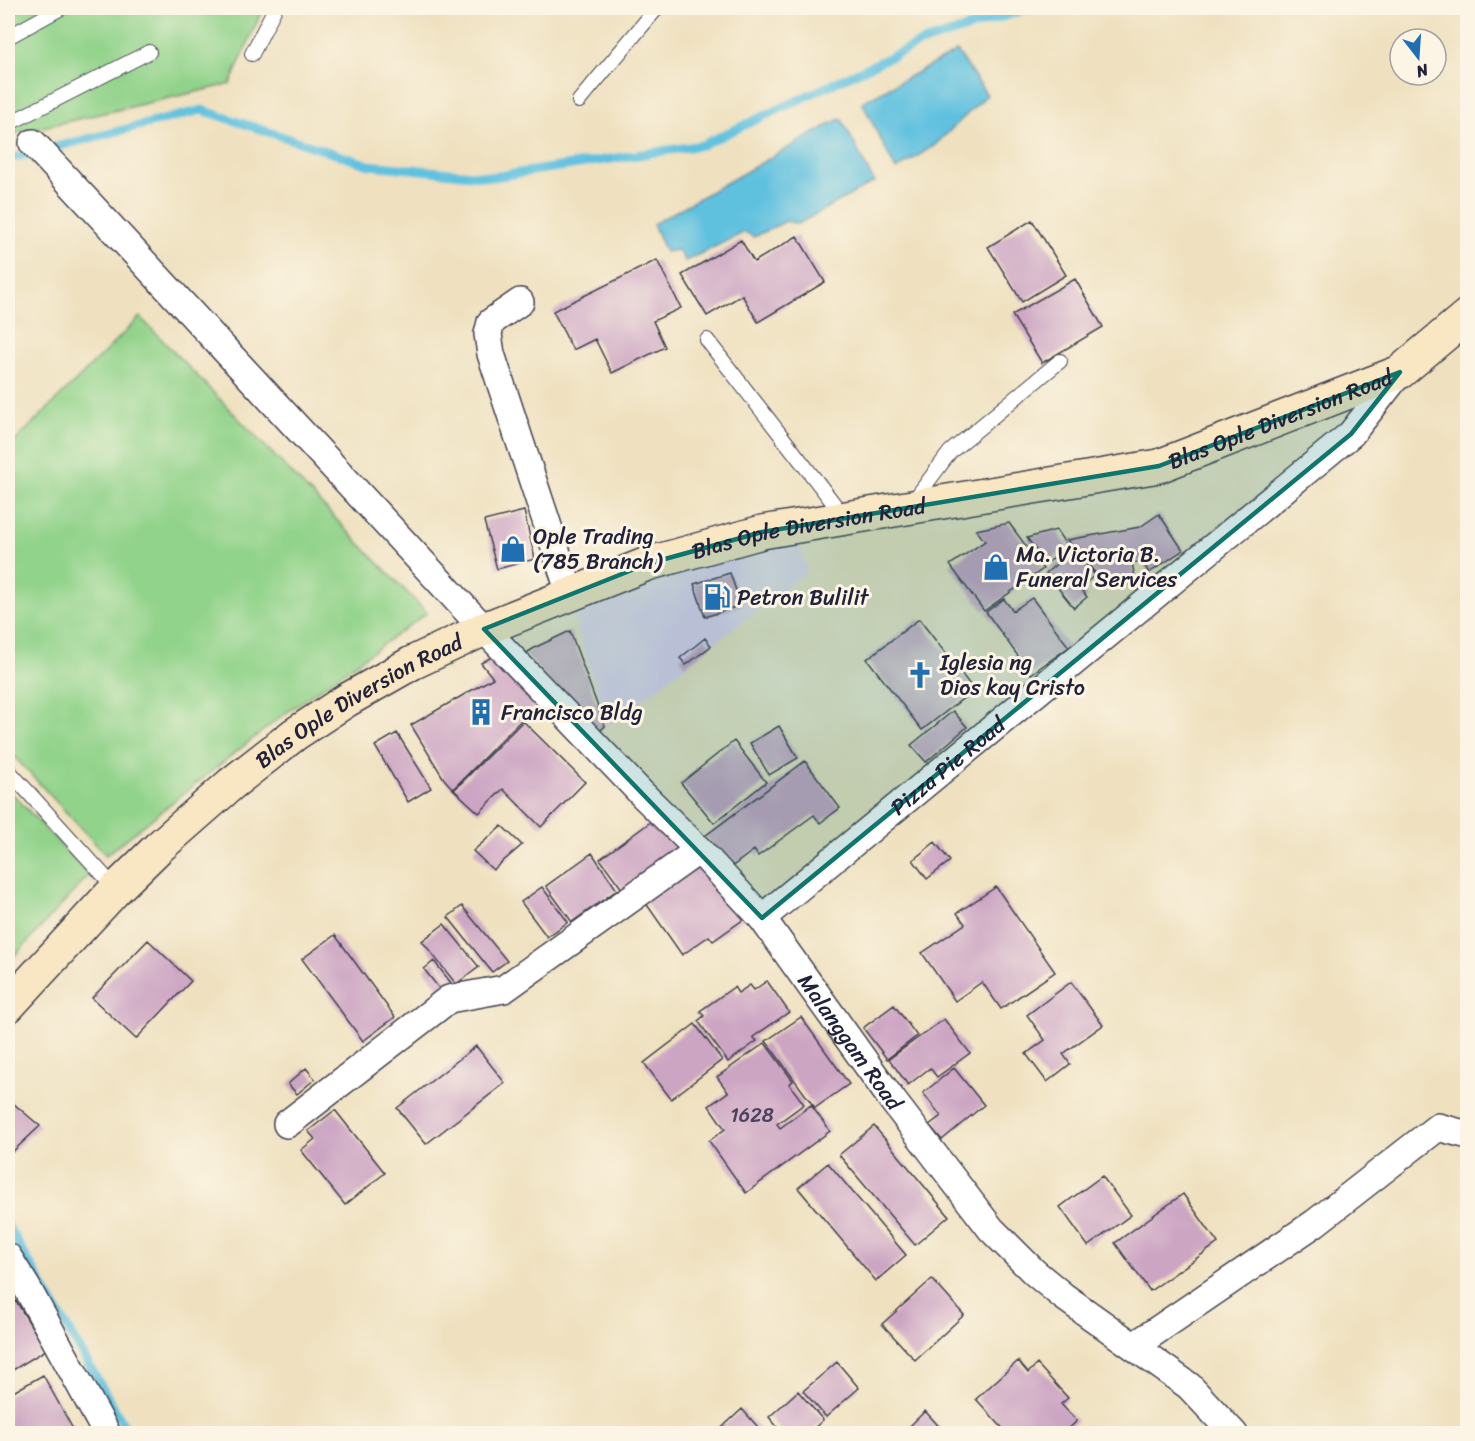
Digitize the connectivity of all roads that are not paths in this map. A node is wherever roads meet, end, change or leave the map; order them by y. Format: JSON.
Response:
{"nodes":[{"id":1,"x":61,"y":8,"type":"edge"},
{"id":2,"x":275,"y":8,"type":"edge"},
{"id":3,"x":657,"y":8,"type":"edge"},
{"id":4,"x":8,"y":37,"type":"edge"},
{"id":5,"x":148,"y":52,"type":"dead end"},
{"id":6,"x":252,"y":54,"type":"dead end"},
{"id":7,"x":579,"y":101,"type":"dead end"},
{"id":8,"x":20,"y":129,"type":"edge"},
{"id":9,"x":520,"y":302,"type":"dead end"},
{"id":10,"x":1467,"y":315,"type":"edge"},
{"id":11,"x":707,"y":340,"type":"dead end"},
{"id":12,"x":1060,"y":361,"type":"dead end"},
{"id":13,"x":1400,"y":372,"type":"junction"},
{"id":14,"x":909,"y":507,"type":"junction"},
{"id":15,"x":845,"y":518,"type":"junction"},
{"id":16,"x":570,"y":593,"type":"junction"},
{"id":17,"x":484,"y":628,"type":"junction"},
{"id":18,"x":8,"y":770,"type":"edge"},
{"id":19,"x":699,"y":850,"type":"junction"},
{"id":20,"x":116,"y":889,"type":"junction"},
{"id":21,"x":762,"y":918,"type":"junction"},
{"id":22,"x":8,"y":1006,"type":"edge"},
{"id":23,"x":287,"y":1124,"type":"dead end"},
{"id":24,"x":1467,"y":1135,"type":"edge"},
{"id":25,"x":8,"y":1257,"type":"edge"},
{"id":26,"x":1134,"y":1346,"type":"junction"},
{"id":27,"x":106,"y":1434,"type":"edge"},
{"id":28,"x":1234,"y":1434,"type":"edge"}],
"edges":[{"from":1,"to":4,"type":"lane"},
{"from":2,"to":6,"type":"lane"},
{"from":3,"to":7,"type":"lane"},
{"from":5,"to":8,"type":"lane"},
{"from":8,"to":17,"type":"street","name":"Malanggam Road"},
{"from":9,"to":16,"type":"street"},
{"from":10,"to":13,"type":"main road","name":"Blas Ople Diversion Road"},
{"from":11,"to":15,"type":"lane"},
{"from":12,"to":14,"type":"lane"},
{"from":13,"to":14,"type":"main road","name":"Blas Ople Diversion Road"},
{"from":13,"to":21,"type":"street","name":"Pizza Pie Road"},
{"from":14,"to":15,"type":"main road","name":"Blas Ople Diversion Road"},
{"from":15,"to":16,"type":"main road","name":"Blas Ople Diversion Road"},
{"from":16,"to":17,"type":"main road","name":"Blas Ople Diversion Road"},
{"from":17,"to":19,"type":"street","name":"Malanggam Road"},
{"from":17,"to":20,"type":"main road","name":"Blas Ople Diversion Road"},
{"from":18,"to":20,"type":"lane"},
{"from":19,"to":21,"type":"street","name":"Malanggam Road"},
{"from":19,"to":23,"type":"street"},
{"from":20,"to":22,"type":"main road","name":"Blas Ople Diversion Road"},
{"from":21,"to":26,"type":"street","name":"Malanggam Road"},
{"from":24,"to":26,"type":"street"},
{"from":25,"to":27,"type":"street"},
{"from":26,"to":28,"type":"street","name":"Malanggam Road"}]}
